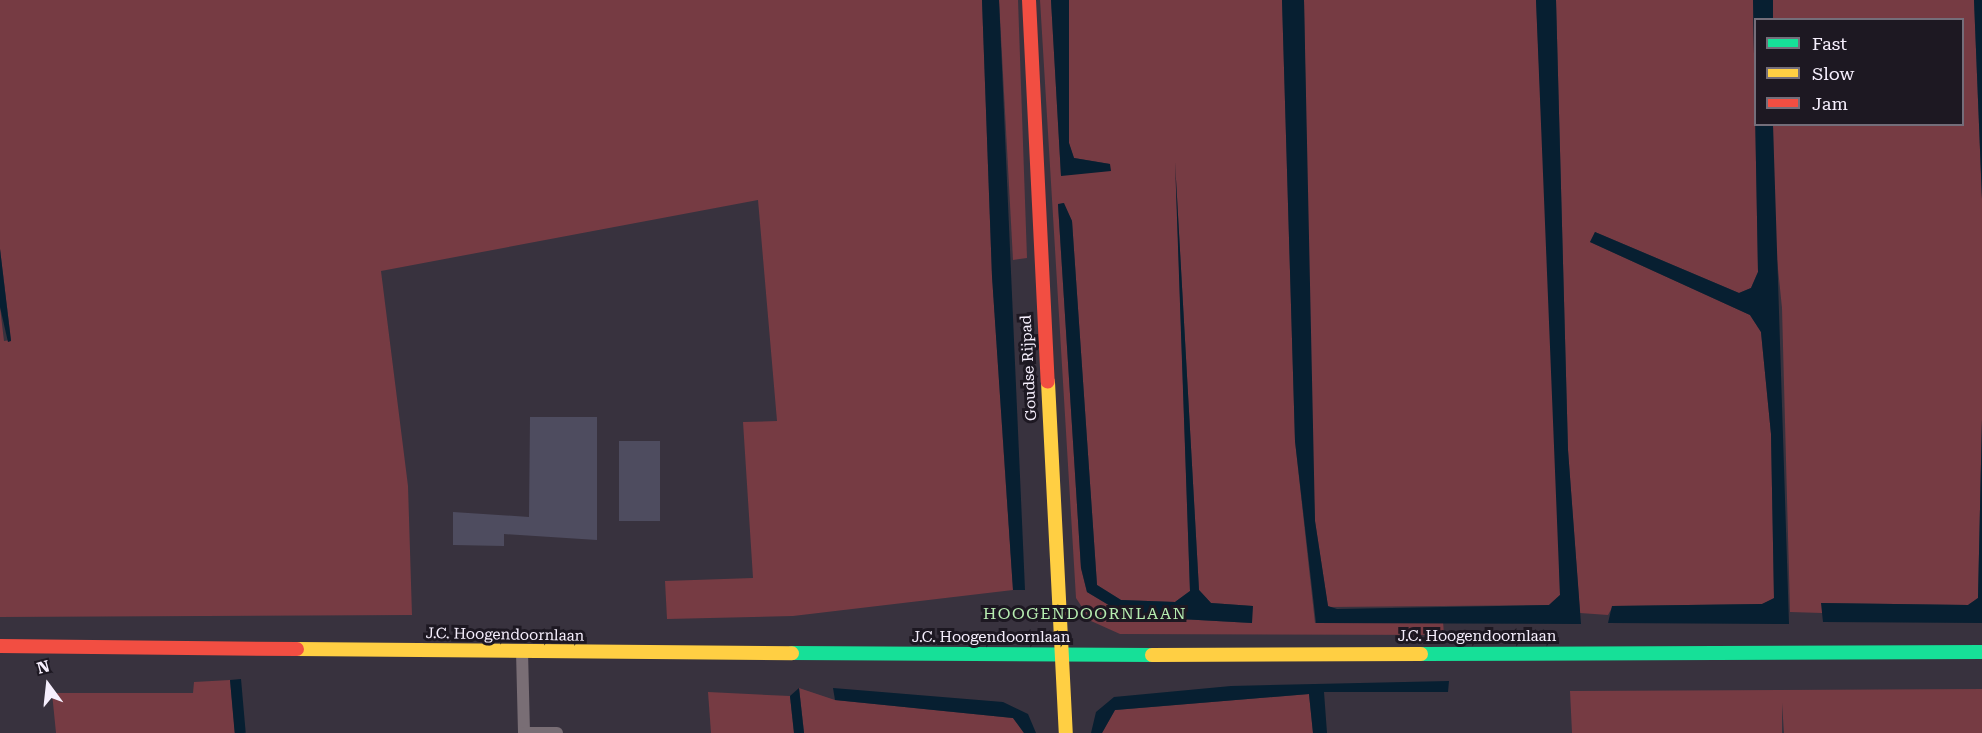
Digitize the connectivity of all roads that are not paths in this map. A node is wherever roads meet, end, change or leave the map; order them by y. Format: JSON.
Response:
{"nodes":[{"id":1,"x":1029,"y":0,"type":"edge"},
{"id":2,"x":0,"y":646,"type":"edge"},
{"id":3,"x":522,"y":651,"type":"junction"},
{"id":4,"x":1982,"y":652,"type":"edge"},
{"id":5,"x":1062,"y":655,"type":"junction"},
{"id":6,"x":524,"y":733,"type":"edge"},
{"id":7,"x":557,"y":733,"type":"edge"},
{"id":8,"x":1066,"y":733,"type":"edge"}],
"edges":[{"from":1,"to":5,"type":"street","name":"Goudse Rijpad"},
{"from":2,"to":3,"type":"street","name":"J.C. Hoogendoornlaan"},
{"from":3,"to":5,"type":"street","name":"J.C. Hoogendoornlaan"},
{"from":3,"to":6,"type":"lane"},
{"from":4,"to":5,"type":"street","name":"J.C. Hoogendoornlaan"},
{"from":5,"to":8,"type":"street","name":"Goudse Rijpad"},
{"from":6,"to":7,"type":"lane"}]}
